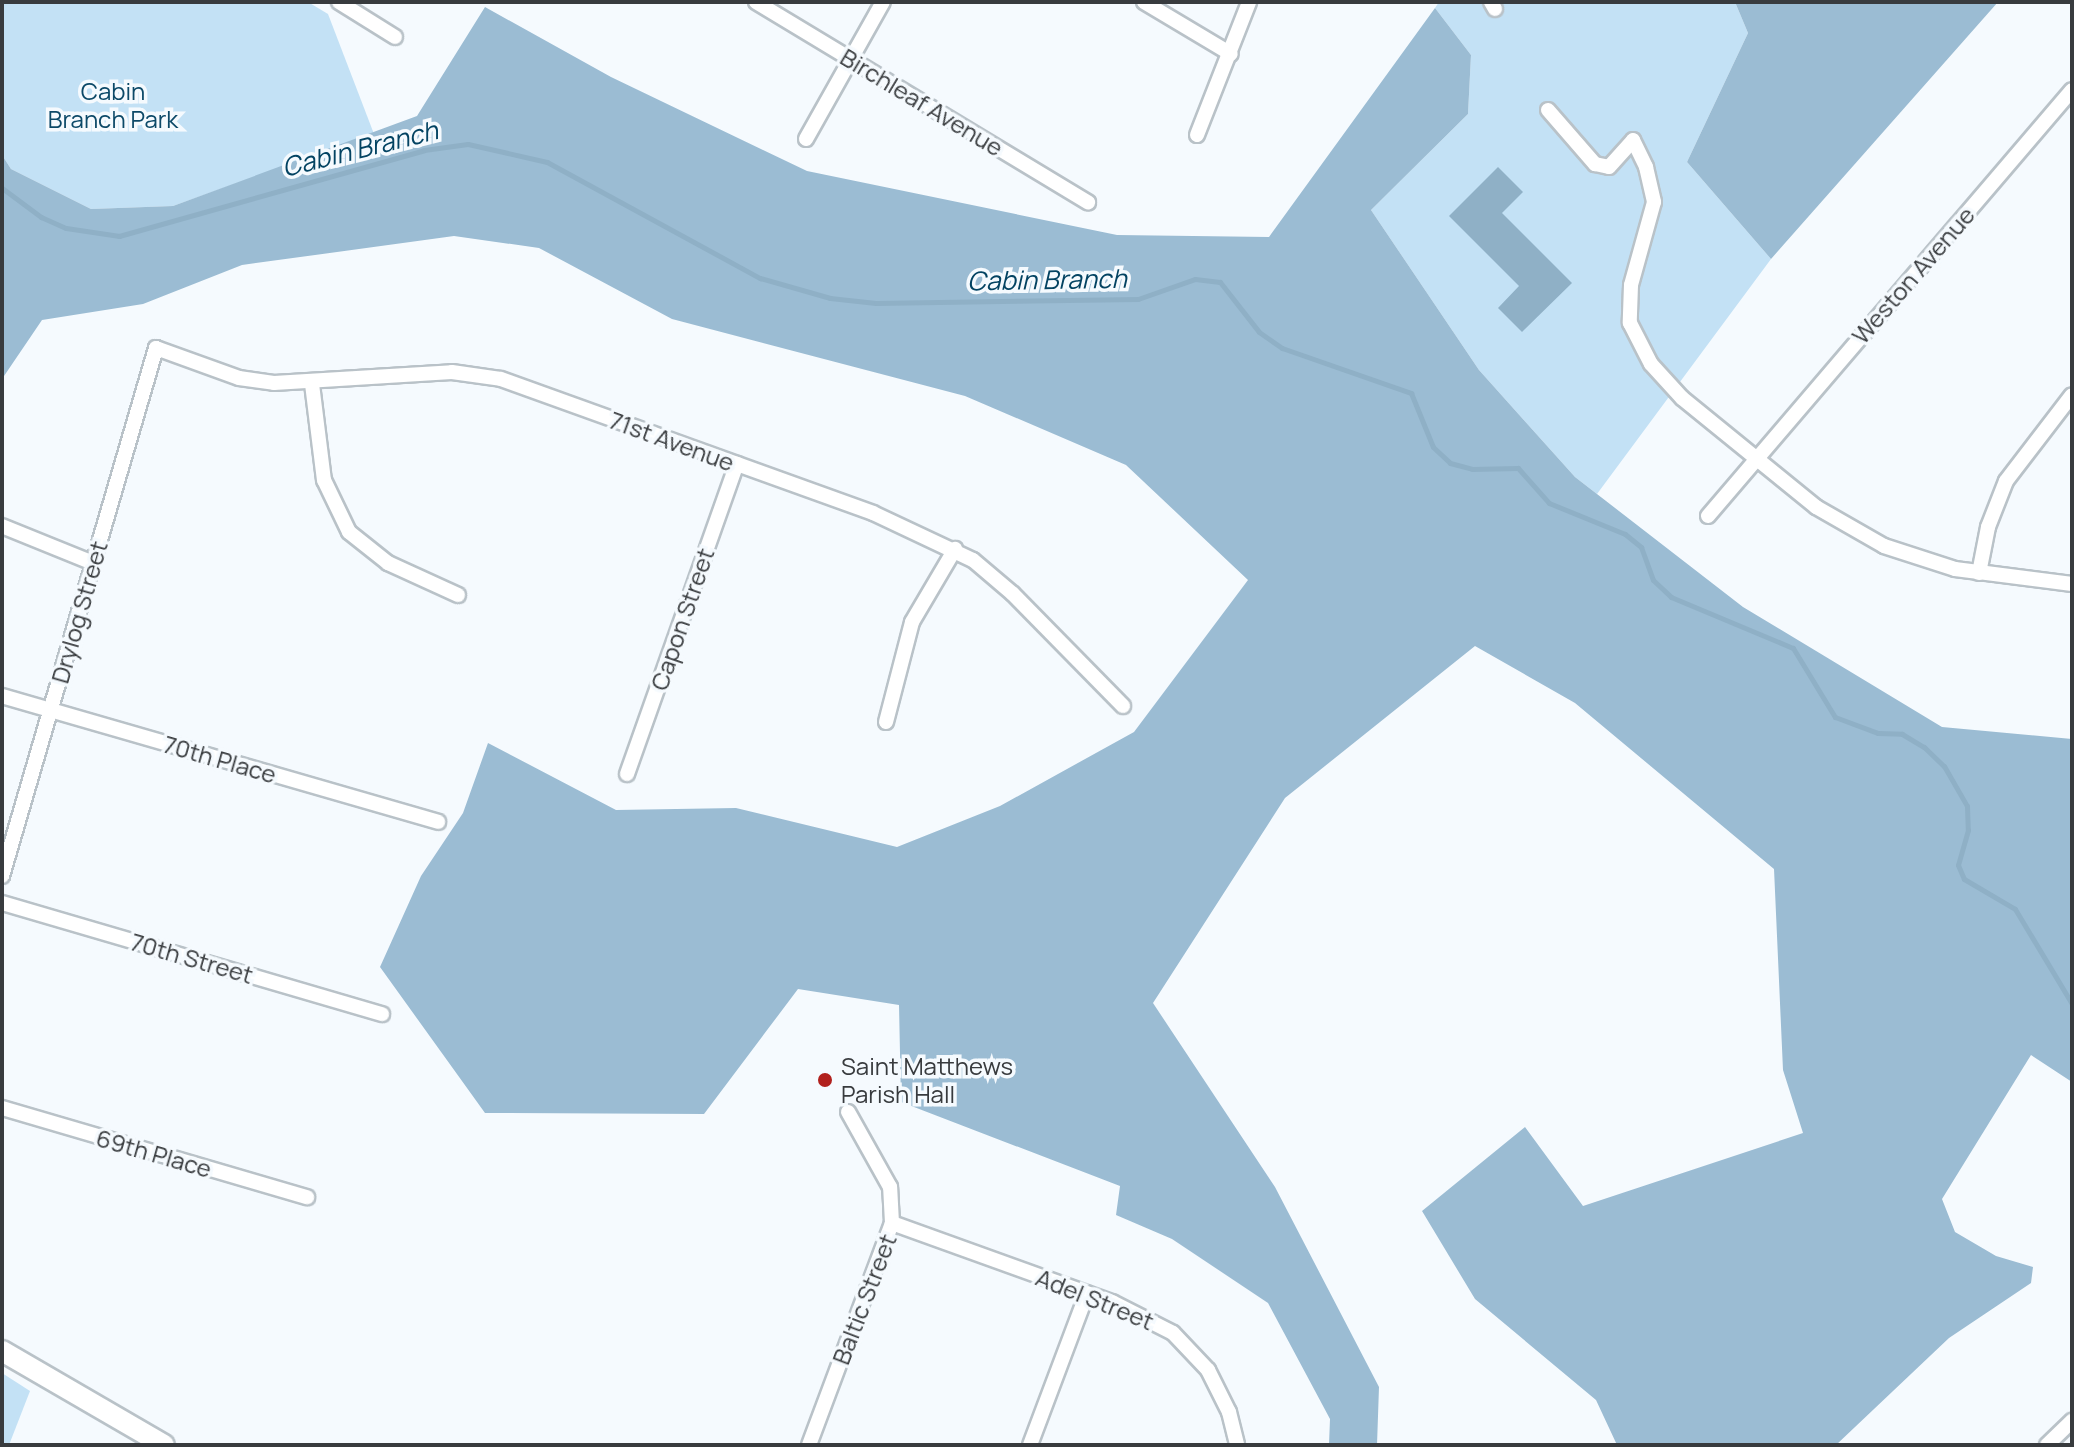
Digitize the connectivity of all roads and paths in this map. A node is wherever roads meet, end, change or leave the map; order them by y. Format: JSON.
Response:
{"nodes":[{"id":1,"x":756,"y":2,"type":"edge"},
{"id":2,"x":883,"y":2,"type":"edge"},
{"id":3,"x":1144,"y":2,"type":"edge"},
{"id":4,"x":1249,"y":2,"type":"edge"},
{"id":5,"x":342,"y":3,"type":"edge"},
{"id":6,"x":395,"y":37,"type":"dead end"},
{"id":7,"x":1231,"y":54,"type":"junction"},
{"id":8,"x":850,"y":58,"type":"junction"},
{"id":9,"x":2072,"y":90,"type":"edge"},
{"id":10,"x":1548,"y":110,"type":"dead end"},
{"id":11,"x":1197,"y":135,"type":"dead end"},
{"id":12,"x":806,"y":139,"type":"dead end"},
{"id":13,"x":1088,"y":202,"type":"dead end"},
{"id":14,"x":156,"y":348,"type":"joint"},
{"id":15,"x":312,"y":384,"type":"junction"},
{"id":16,"x":2072,"y":395,"type":"edge"},
{"id":17,"x":1754,"y":460,"type":"junction"},
{"id":18,"x":737,"y":464,"type":"junction"},
{"id":19,"x":1708,"y":516,"type":"dead end"},
{"id":20,"x":2,"y":526,"type":"edge"},
{"id":21,"x":955,"y":549,"type":"junction"},
{"id":22,"x":93,"y":563,"type":"junction"},
{"id":23,"x":1979,"y":573,"type":"junction"},
{"id":24,"x":2072,"y":584,"type":"edge"},
{"id":25,"x":458,"y":595,"type":"dead end"},
{"id":26,"x":2,"y":696,"type":"edge"},
{"id":27,"x":1123,"y":706,"type":"dead end"},
{"id":28,"x":51,"y":710,"type":"junction"},
{"id":29,"x":886,"y":722,"type":"dead end"},
{"id":30,"x":627,"y":774,"type":"dead end"},
{"id":31,"x":438,"y":822,"type":"dead end"},
{"id":32,"x":2,"y":876,"type":"edge"},
{"id":33,"x":2,"y":903,"type":"edge"},
{"id":34,"x":382,"y":1014,"type":"dead end"},
{"id":35,"x":2,"y":1108,"type":"edge"},
{"id":36,"x":848,"y":1112,"type":"dead end"},
{"id":37,"x":307,"y":1197,"type":"dead end"},
{"id":38,"x":892,"y":1223,"type":"junction"},
{"id":39,"x":1087,"y":1293,"type":"junction"},
{"id":40,"x":2,"y":1351,"type":"edge"},
{"id":41,"x":2072,"y":1421,"type":"edge"},
{"id":42,"x":164,"y":1445,"type":"edge"},
{"id":43,"x":809,"y":1445,"type":"edge"},
{"id":44,"x":1030,"y":1445,"type":"edge"},
{"id":45,"x":1237,"y":1445,"type":"edge"},
{"id":46,"x":2047,"y":1445,"type":"edge"}],
"edges":[{"from":1,"to":8,"type":"street","name":"Birchleaf Avenue"},
{"from":2,"to":8,"type":"street"},
{"from":3,"to":7,"type":"street"},
{"from":4,"to":7,"type":"street"},
{"from":5,"to":6,"type":"street"},
{"from":7,"to":11,"type":"street"},
{"from":8,"to":12,"type":"street"},
{"from":8,"to":13,"type":"street","name":"Birchleaf Avenue"},
{"from":9,"to":17,"type":"street","name":"Weston Avenue"},
{"from":10,"to":17,"type":"street"},
{"from":14,"to":15,"type":"street","name":"71st Avenue"},
{"from":14,"to":22,"type":"street","name":"Drylog Street"},
{"from":15,"to":18,"type":"street","name":"71st Avenue"},
{"from":15,"to":25,"type":"street"},
{"from":16,"to":23,"type":"street"},
{"from":17,"to":19,"type":"street","name":"Weston Avenue"},
{"from":17,"to":23,"type":"street"},
{"from":18,"to":21,"type":"street","name":"71st Avenue"},
{"from":18,"to":30,"type":"street","name":"Capon Street"},
{"from":20,"to":22,"type":"street"},
{"from":21,"to":27,"type":"street","name":"71st Avenue"},
{"from":21,"to":29,"type":"street"},
{"from":22,"to":28,"type":"street","name":"Drylog Street"},
{"from":23,"to":24,"type":"street"},
{"from":26,"to":28,"type":"street","name":"70th Place"},
{"from":28,"to":31,"type":"street","name":"70th Place"},
{"from":28,"to":32,"type":"street","name":"Drylog Street"},
{"from":33,"to":34,"type":"street","name":"70th Street"},
{"from":35,"to":37,"type":"street","name":"69th Place"},
{"from":36,"to":38,"type":"street","name":"Baltic Street"},
{"from":38,"to":39,"type":"street","name":"Adel Street"},
{"from":38,"to":43,"type":"street","name":"Baltic Street"},
{"from":39,"to":44,"type":"street"},
{"from":39,"to":45,"type":"street","name":"Adel Street"},
{"from":40,"to":42,"type":"main road"},
{"from":41,"to":46,"type":"street"}]}
